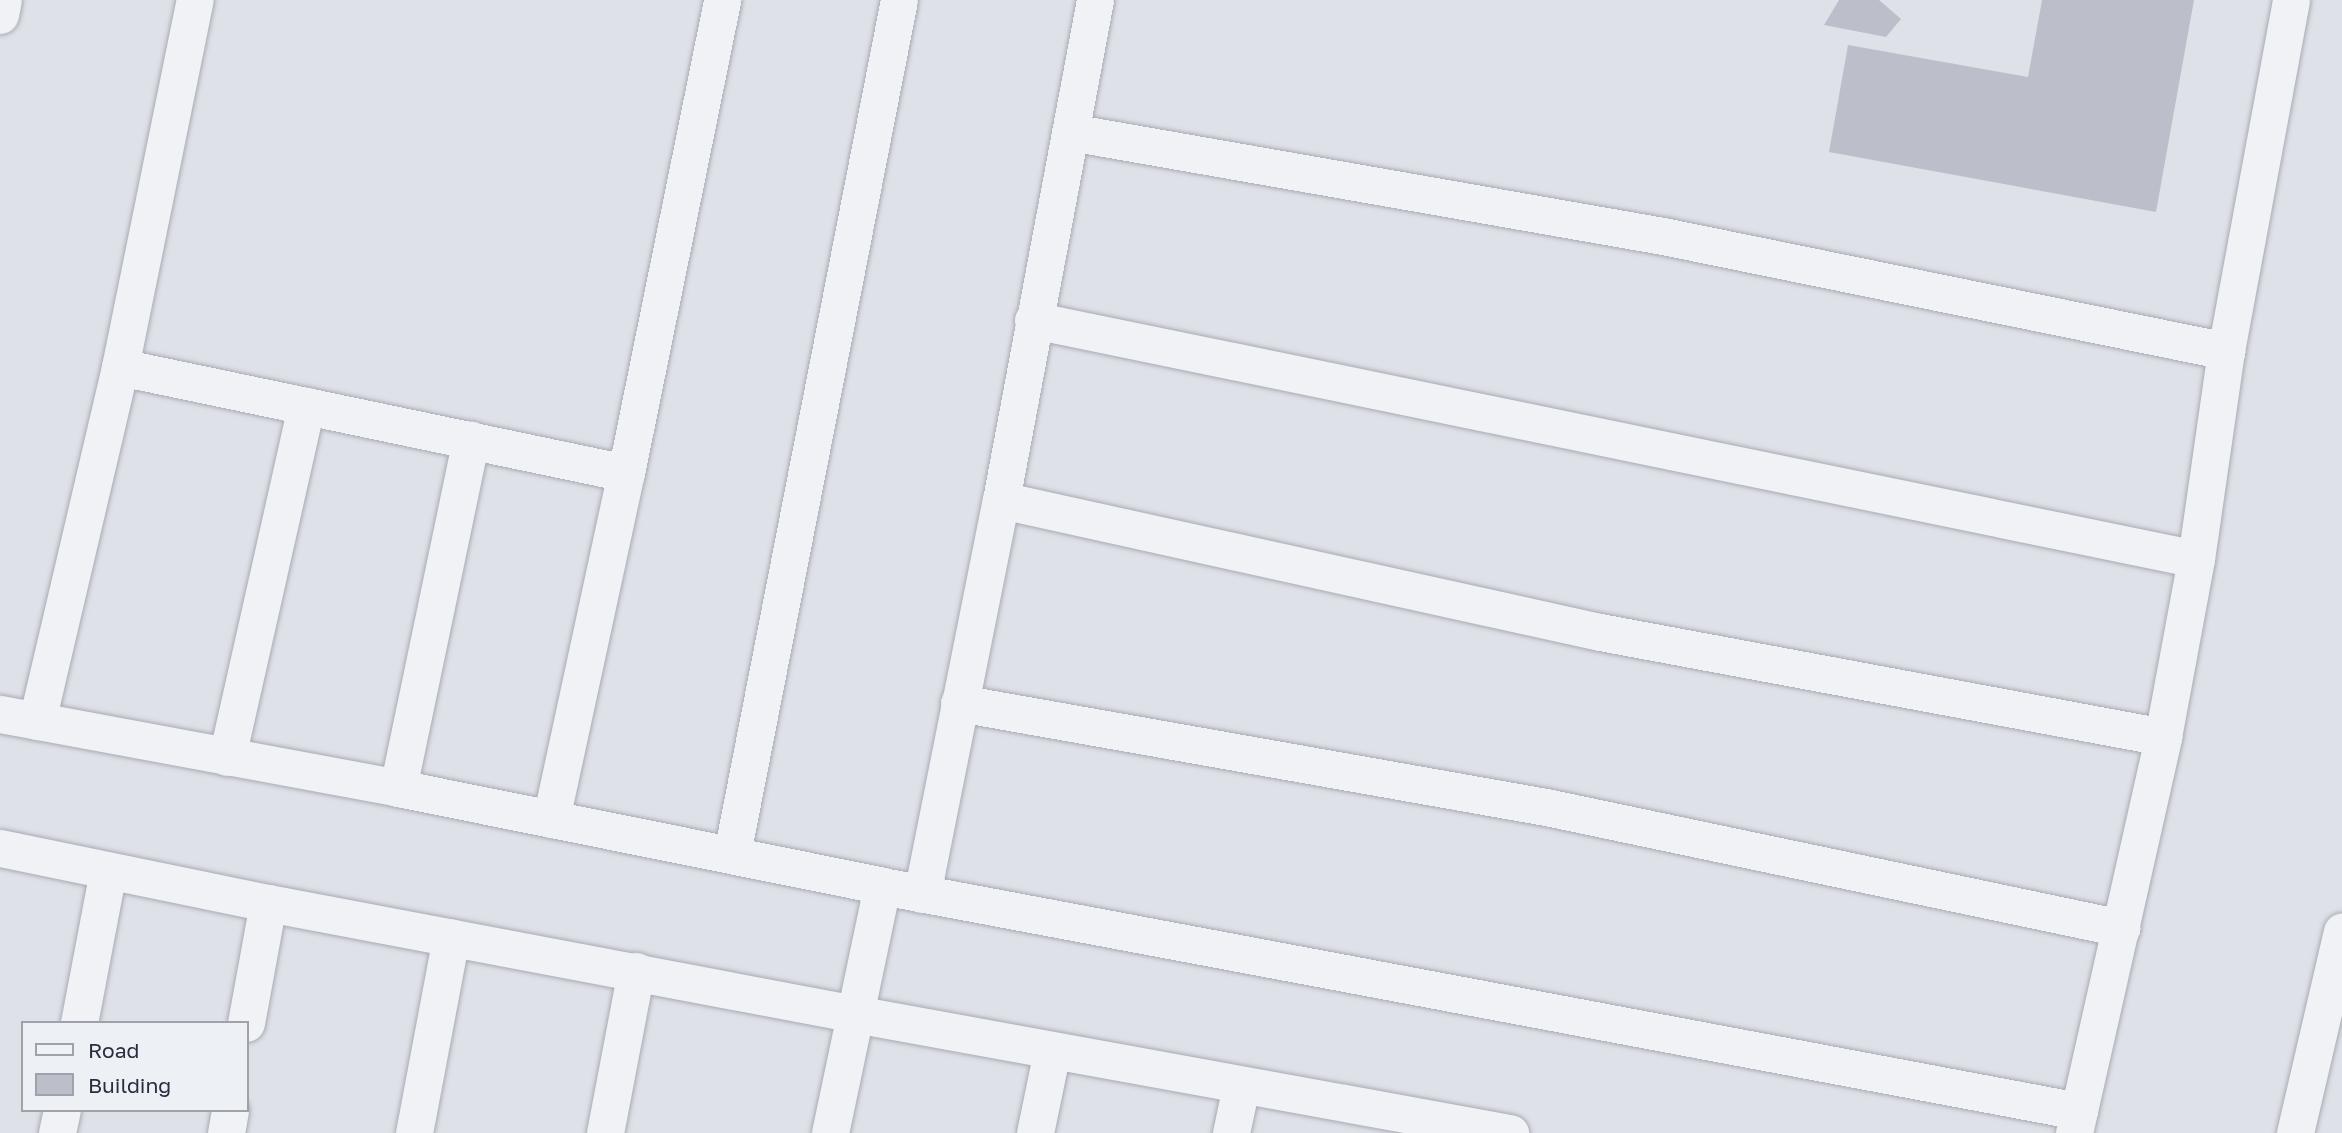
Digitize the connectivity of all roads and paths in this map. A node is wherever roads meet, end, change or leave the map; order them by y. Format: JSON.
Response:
{"nodes":[{"id":1,"x":3,"y":0,"type":"edge"},
{"id":2,"x":195,"y":0,"type":"edge"},
{"id":3,"x":722,"y":0,"type":"edge"},
{"id":4,"x":899,"y":0,"type":"edge"},
{"id":5,"x":1094,"y":0,"type":"edge"},
{"id":6,"x":2291,"y":0,"type":"edge"},
{"id":7,"x":0,"y":15,"type":"edge"},
{"id":8,"x":1070,"y":132,"type":"junction"},
{"id":9,"x":1033,"y":320,"type":"junction"},
{"id":10,"x":2226,"y":351,"type":"junction"},
{"id":11,"x":120,"y":367,"type":"junction"},
{"id":12,"x":306,"y":406,"type":"junction"},
{"id":13,"x":471,"y":440,"type":"junction"},
{"id":14,"x":626,"y":473,"type":"junction"},
{"id":15,"x":1001,"y":500,"type":"junction"},
{"id":16,"x":2196,"y":559,"type":"junction"},
{"id":17,"x":959,"y":703,"type":"junction"},
{"id":18,"x":0,"y":713,"type":"edge"},
{"id":19,"x":37,"y":721,"type":"junction"},
{"id":20,"x":2164,"y":737,"type":"junction"},
{"id":21,"x":227,"y":757,"type":"junction"},
{"id":22,"x":398,"y":788,"type":"junction"},
{"id":23,"x":551,"y":818,"type":"junction"},
{"id":24,"x":0,"y":848,"type":"edge"},
{"id":25,"x":732,"y":854,"type":"junction"},
{"id":26,"x":108,"y":871,"type":"junction"},
{"id":27,"x":882,"y":886,"type":"junction"},
{"id":28,"x":922,"y":894,"type":"junction"},
{"id":29,"x":268,"y":903,"type":"junction"},
{"id":30,"x":2121,"y":928,"type":"junction"},
{"id":31,"x":2342,"y":931,"type":"edge"},
{"id":32,"x":451,"y":937,"type":"junction"},
{"id":33,"x":636,"y":971,"type":"junction"},
{"id":34,"x":855,"y":1014,"type":"junction"},
{"id":35,"x":79,"y":1021,"type":"edge"},
{"id":36,"x":246,"y":1021,"type":"edge"},
{"id":37,"x":1052,"y":1051,"type":"junction"},
{"id":38,"x":1241,"y":1086,"type":"junction"},
{"id":39,"x":62,"y":1112,"type":"edge"},
{"id":40,"x":230,"y":1112,"type":"edge"},
{"id":41,"x":1387,"y":1122,"type":"edge"},
{"id":42,"x":2076,"y":1122,"type":"edge"},
{"id":43,"x":57,"y":1133,"type":"edge"},
{"id":44,"x":226,"y":1133,"type":"edge"},
{"id":45,"x":414,"y":1133,"type":"edge"},
{"id":46,"x":605,"y":1133,"type":"edge"},
{"id":47,"x":830,"y":1133,"type":"edge"},
{"id":48,"x":1035,"y":1133,"type":"edge"},
{"id":49,"x":1231,"y":1133,"type":"edge"},
{"id":50,"x":1510,"y":1133,"type":"edge"},
{"id":51,"x":2295,"y":1133,"type":"edge"}],
"edges":[{"from":1,"to":7,"type":"street"},
{"from":2,"to":11,"type":"street"},
{"from":3,"to":14,"type":"street"},
{"from":4,"to":25,"type":"street"},
{"from":5,"to":8,"type":"street"},
{"from":6,"to":10,"type":"street"},
{"from":8,"to":9,"type":"street"},
{"from":8,"to":10,"type":"street"},
{"from":9,"to":15,"type":"street"},
{"from":9,"to":16,"type":"street"},
{"from":10,"to":16,"type":"street"},
{"from":11,"to":12,"type":"street"},
{"from":11,"to":19,"type":"street"},
{"from":12,"to":13,"type":"street"},
{"from":12,"to":21,"type":"street"},
{"from":13,"to":14,"type":"street"},
{"from":13,"to":22,"type":"street"},
{"from":14,"to":23,"type":"street"},
{"from":15,"to":17,"type":"street"},
{"from":15,"to":20,"type":"street"},
{"from":16,"to":20,"type":"street"},
{"from":17,"to":28,"type":"street"},
{"from":17,"to":30,"type":"street"},
{"from":18,"to":19,"type":"street"},
{"from":19,"to":21,"type":"street"},
{"from":20,"to":30,"type":"street"},
{"from":21,"to":22,"type":"street"},
{"from":22,"to":23,"type":"street"},
{"from":23,"to":25,"type":"street"},
{"from":24,"to":26,"type":"street"},
{"from":25,"to":27,"type":"street"},
{"from":26,"to":29,"type":"street"},
{"from":26,"to":35,"type":"street"},
{"from":27,"to":28,"type":"street"},
{"from":27,"to":34,"type":"street"},
{"from":28,"to":42,"type":"street"},
{"from":29,"to":32,"type":"street"},
{"from":29,"to":36,"type":"street"},
{"from":30,"to":42,"type":"street"},
{"from":31,"to":51,"type":"street"},
{"from":32,"to":33,"type":"street"},
{"from":32,"to":45,"type":"street"},
{"from":33,"to":34,"type":"street"},
{"from":33,"to":46,"type":"street"},
{"from":34,"to":37,"type":"street"},
{"from":34,"to":47,"type":"street"},
{"from":37,"to":38,"type":"street"},
{"from":37,"to":48,"type":"street"},
{"from":38,"to":41,"type":"street"},
{"from":38,"to":49,"type":"street"},
{"from":39,"to":43,"type":"street"},
{"from":40,"to":44,"type":"street"},
{"from":41,"to":50,"type":"street"}]}
